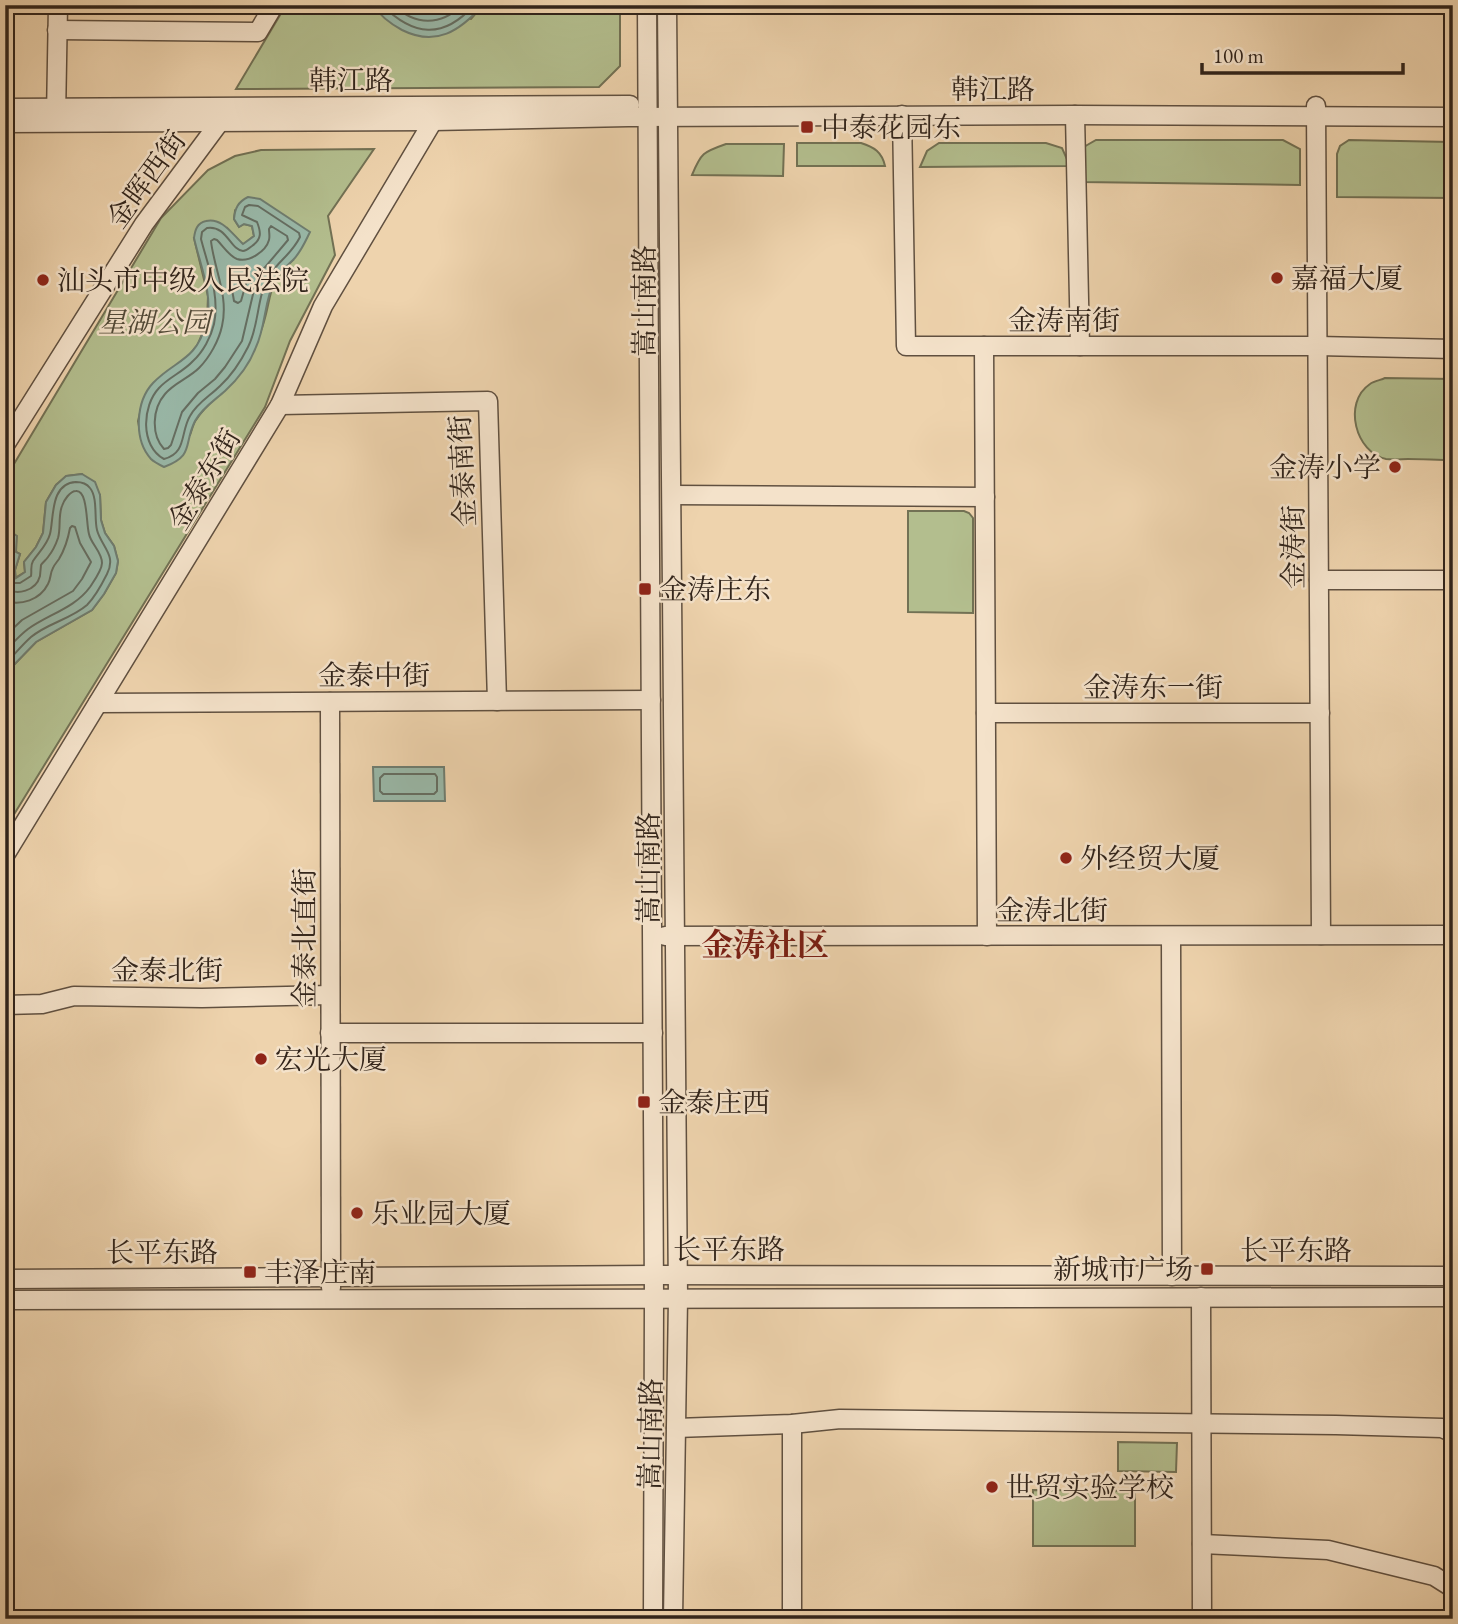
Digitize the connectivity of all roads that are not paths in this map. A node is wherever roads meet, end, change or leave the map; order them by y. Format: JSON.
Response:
{"nodes":[{"id":1,"x":58,"y":5,"type":"edge"},
{"id":2,"x":274,"y":5,"type":"edge"},
{"id":3,"x":647,"y":5,"type":"edge"},
{"id":4,"x":667,"y":5,"type":"edge"},
{"id":5,"x":57,"y":30,"type":"junction"},
{"id":6,"x":1453,"y":105,"type":"edge"},
{"id":7,"x":5,"y":108,"type":"edge"},
{"id":8,"x":1316,"y":110,"type":"junction"},
{"id":9,"x":648,"y":111,"type":"junction"},
{"id":10,"x":668,"y":111,"type":"junction"},
{"id":11,"x":56,"y":115,"type":"junction"},
{"id":12,"x":1075,"y":115,"type":"junction"},
{"id":13,"x":902,"y":116,"type":"junction"},
{"id":14,"x":1453,"y":117,"type":"edge"},
{"id":15,"x":433,"y":121,"type":"junction"},
{"id":16,"x":5,"y":123,"type":"edge"},
{"id":17,"x":219,"y":123,"type":"junction"},
{"id":18,"x":984,"y":346,"type":"junction"},
{"id":19,"x":1080,"y":346,"type":"junction"},
{"id":20,"x":1318,"y":346,"type":"junction"},
{"id":21,"x":1453,"y":349,"type":"edge"},
{"id":22,"x":280,"y":405,"type":"junction"},
{"id":23,"x":5,"y":445,"type":"edge"},
{"id":24,"x":671,"y":495,"type":"junction"},
{"id":25,"x":985,"y":497,"type":"junction"},
{"id":26,"x":1453,"y":579,"type":"edge"},
{"id":27,"x":1319,"y":580,"type":"junction"},
{"id":28,"x":651,"y":700,"type":"junction"},
{"id":29,"x":497,"y":701,"type":"junction"},
{"id":30,"x":330,"y":702,"type":"junction"},
{"id":31,"x":98,"y":703,"type":"junction"},
{"id":32,"x":986,"y":713,"type":"junction"},
{"id":33,"x":1320,"y":713,"type":"junction"},
{"id":34,"x":5,"y":855,"type":"edge"},
{"id":35,"x":1321,"y":935,"type":"junction"},
{"id":36,"x":1453,"y":935,"type":"edge"},
{"id":37,"x":652,"y":936,"type":"junction"},
{"id":38,"x":675,"y":936,"type":"junction"},
{"id":39,"x":987,"y":936,"type":"junction"},
{"id":40,"x":1171,"y":936,"type":"junction"},
{"id":41,"x":330,"y":995,"type":"junction"},
{"id":42,"x":5,"y":1005,"type":"edge"},
{"id":43,"x":330,"y":1032,"type":"junction"},
{"id":44,"x":653,"y":1032,"type":"junction"},
{"id":45,"x":654,"y":1275,"type":"junction"},
{"id":46,"x":678,"y":1275,"type":"junction"},
{"id":47,"x":1172,"y":1276,"type":"junction"},
{"id":48,"x":1453,"y":1276,"type":"edge"},
{"id":49,"x":331,"y":1277,"type":"junction"},
{"id":50,"x":5,"y":1279,"type":"edge"},
{"id":51,"x":1201,"y":1297,"type":"junction"},
{"id":52,"x":1453,"y":1297,"type":"edge"},
{"id":53,"x":654,"y":1298,"type":"junction"},
{"id":54,"x":678,"y":1298,"type":"junction"},
{"id":55,"x":331,"y":1299,"type":"junction"},
{"id":56,"x":5,"y":1300,"type":"edge"},
{"id":57,"x":792,"y":1424,"type":"junction"},
{"id":58,"x":1202,"y":1424,"type":"junction"},
{"id":59,"x":676,"y":1428,"type":"junction"},
{"id":60,"x":1453,"y":1433,"type":"edge"},
{"id":61,"x":1202,"y":1544,"type":"junction"},
{"id":62,"x":1453,"y":1588,"type":"edge"},
{"id":63,"x":653,"y":1619,"type":"edge"},
{"id":64,"x":673,"y":1619,"type":"edge"},
{"id":65,"x":792,"y":1619,"type":"edge"},
{"id":66,"x":1202,"y":1619,"type":"edge"}],
"edges":[{"from":1,"to":5,"type":"street"},
{"from":2,"to":5,"type":"street"},
{"from":3,"to":9,"type":"street"},
{"from":4,"to":10,"type":"street","name":"嵩山南路"},
{"from":5,"to":11,"type":"street"},
{"from":6,"to":8,"type":"street","name":"韩江路"},
{"from":7,"to":11,"type":"street","name":"韩江路"},
{"from":8,"to":10,"type":"street","name":"韩江路"},
{"from":8,"to":12,"type":"street","name":"韩江路"},
{"from":8,"to":14,"type":"street","name":"韩江路"},
{"from":8,"to":20,"type":"street","name":"金涛街"},
{"from":9,"to":10,"type":"street","name":"韩江路"},
{"from":9,"to":11,"type":"street","name":"韩江路"},
{"from":9,"to":15,"type":"street","name":"韩江路"},
{"from":9,"to":28,"type":"street","name":"嵩山南路"},
{"from":10,"to":13,"type":"street","name":"韩江路"},
{"from":10,"to":24,"type":"street","name":"嵩山南路"},
{"from":11,"to":16,"type":"street","name":"韩江路"},
{"from":11,"to":17,"type":"street","name":"韩江路"},
{"from":12,"to":13,"type":"street","name":"韩江路"},
{"from":12,"to":19,"type":"street"},
{"from":13,"to":18,"type":"street","name":"金涛南街"},
{"from":15,"to":17,"type":"street","name":"韩江路"},
{"from":15,"to":22,"type":"street","name":"金泰东街"},
{"from":17,"to":23,"type":"street","name":"金晖西街"},
{"from":18,"to":19,"type":"street","name":"金涛南街"},
{"from":18,"to":25,"type":"street"},
{"from":19,"to":20,"type":"street","name":"金涛南街"},
{"from":20,"to":21,"type":"street","name":"金涛南街"},
{"from":20,"to":27,"type":"street","name":"金涛街"},
{"from":22,"to":29,"type":"street","name":"金泰南街"},
{"from":22,"to":31,"type":"street","name":"金泰东街"},
{"from":24,"to":25,"type":"street"},
{"from":24,"to":38,"type":"street","name":"嵩山南路"},
{"from":25,"to":32,"type":"street"},
{"from":26,"to":27,"type":"street"},
{"from":27,"to":33,"type":"street","name":"金涛街"},
{"from":28,"to":29,"type":"street","name":"金泰中街"},
{"from":28,"to":37,"type":"street","name":"嵩山南路"},
{"from":29,"to":30,"type":"street","name":"金泰中街"},
{"from":30,"to":31,"type":"street","name":"金泰中街"},
{"from":30,"to":41,"type":"street","name":"金泰北直街"},
{"from":31,"to":34,"type":"street","name":"金泰东街"},
{"from":32,"to":33,"type":"street","name":"金涛东一街"},
{"from":32,"to":39,"type":"street"},
{"from":33,"to":35,"type":"street","name":"金涛街"},
{"from":35,"to":36,"type":"street","name":"金涛北街"},
{"from":35,"to":40,"type":"street","name":"金涛北街"},
{"from":37,"to":38,"type":"street","name":"金涛北街"},
{"from":37,"to":44,"type":"street","name":"嵩山南路"},
{"from":38,"to":39,"type":"street","name":"金涛北街"},
{"from":38,"to":46,"type":"street","name":"嵩山南路"},
{"from":39,"to":40,"type":"street","name":"金涛北街"},
{"from":40,"to":47,"type":"street"},
{"from":41,"to":42,"type":"street","name":"金泰北街"},
{"from":41,"to":43,"type":"street","name":"金泰北直街"},
{"from":43,"to":44,"type":"street"},
{"from":43,"to":49,"type":"street","name":"金泰北直街"},
{"from":44,"to":45,"type":"street","name":"嵩山南路"},
{"from":45,"to":46,"type":"street","name":"长平东路"},
{"from":45,"to":49,"type":"street","name":"长平东路"},
{"from":45,"to":53,"type":"street","name":"嵩山南路"},
{"from":46,"to":47,"type":"street","name":"长平东路"},
{"from":46,"to":54,"type":"street","name":"嵩山南路"},
{"from":47,"to":48,"type":"street","name":"长平东路"},
{"from":49,"to":50,"type":"street","name":"长平东路"},
{"from":49,"to":55,"type":"street","name":"金泰北直街"},
{"from":51,"to":52,"type":"street","name":"长平东路"},
{"from":51,"to":54,"type":"street","name":"长平东路"},
{"from":51,"to":58,"type":"street"},
{"from":53,"to":54,"type":"street","name":"长平东路"},
{"from":53,"to":55,"type":"street","name":"长平东路"},
{"from":53,"to":63,"type":"street","name":"嵩山南路"},
{"from":54,"to":59,"type":"street","name":"嵩山南路"},
{"from":55,"to":56,"type":"street","name":"长平东路"},
{"from":57,"to":58,"type":"street"},
{"from":57,"to":59,"type":"street"},
{"from":57,"to":65,"type":"street"},
{"from":58,"to":60,"type":"street"},
{"from":58,"to":61,"type":"street"},
{"from":59,"to":64,"type":"street","name":"嵩山南路"},
{"from":61,"to":62,"type":"street"},
{"from":61,"to":66,"type":"street"}]}
